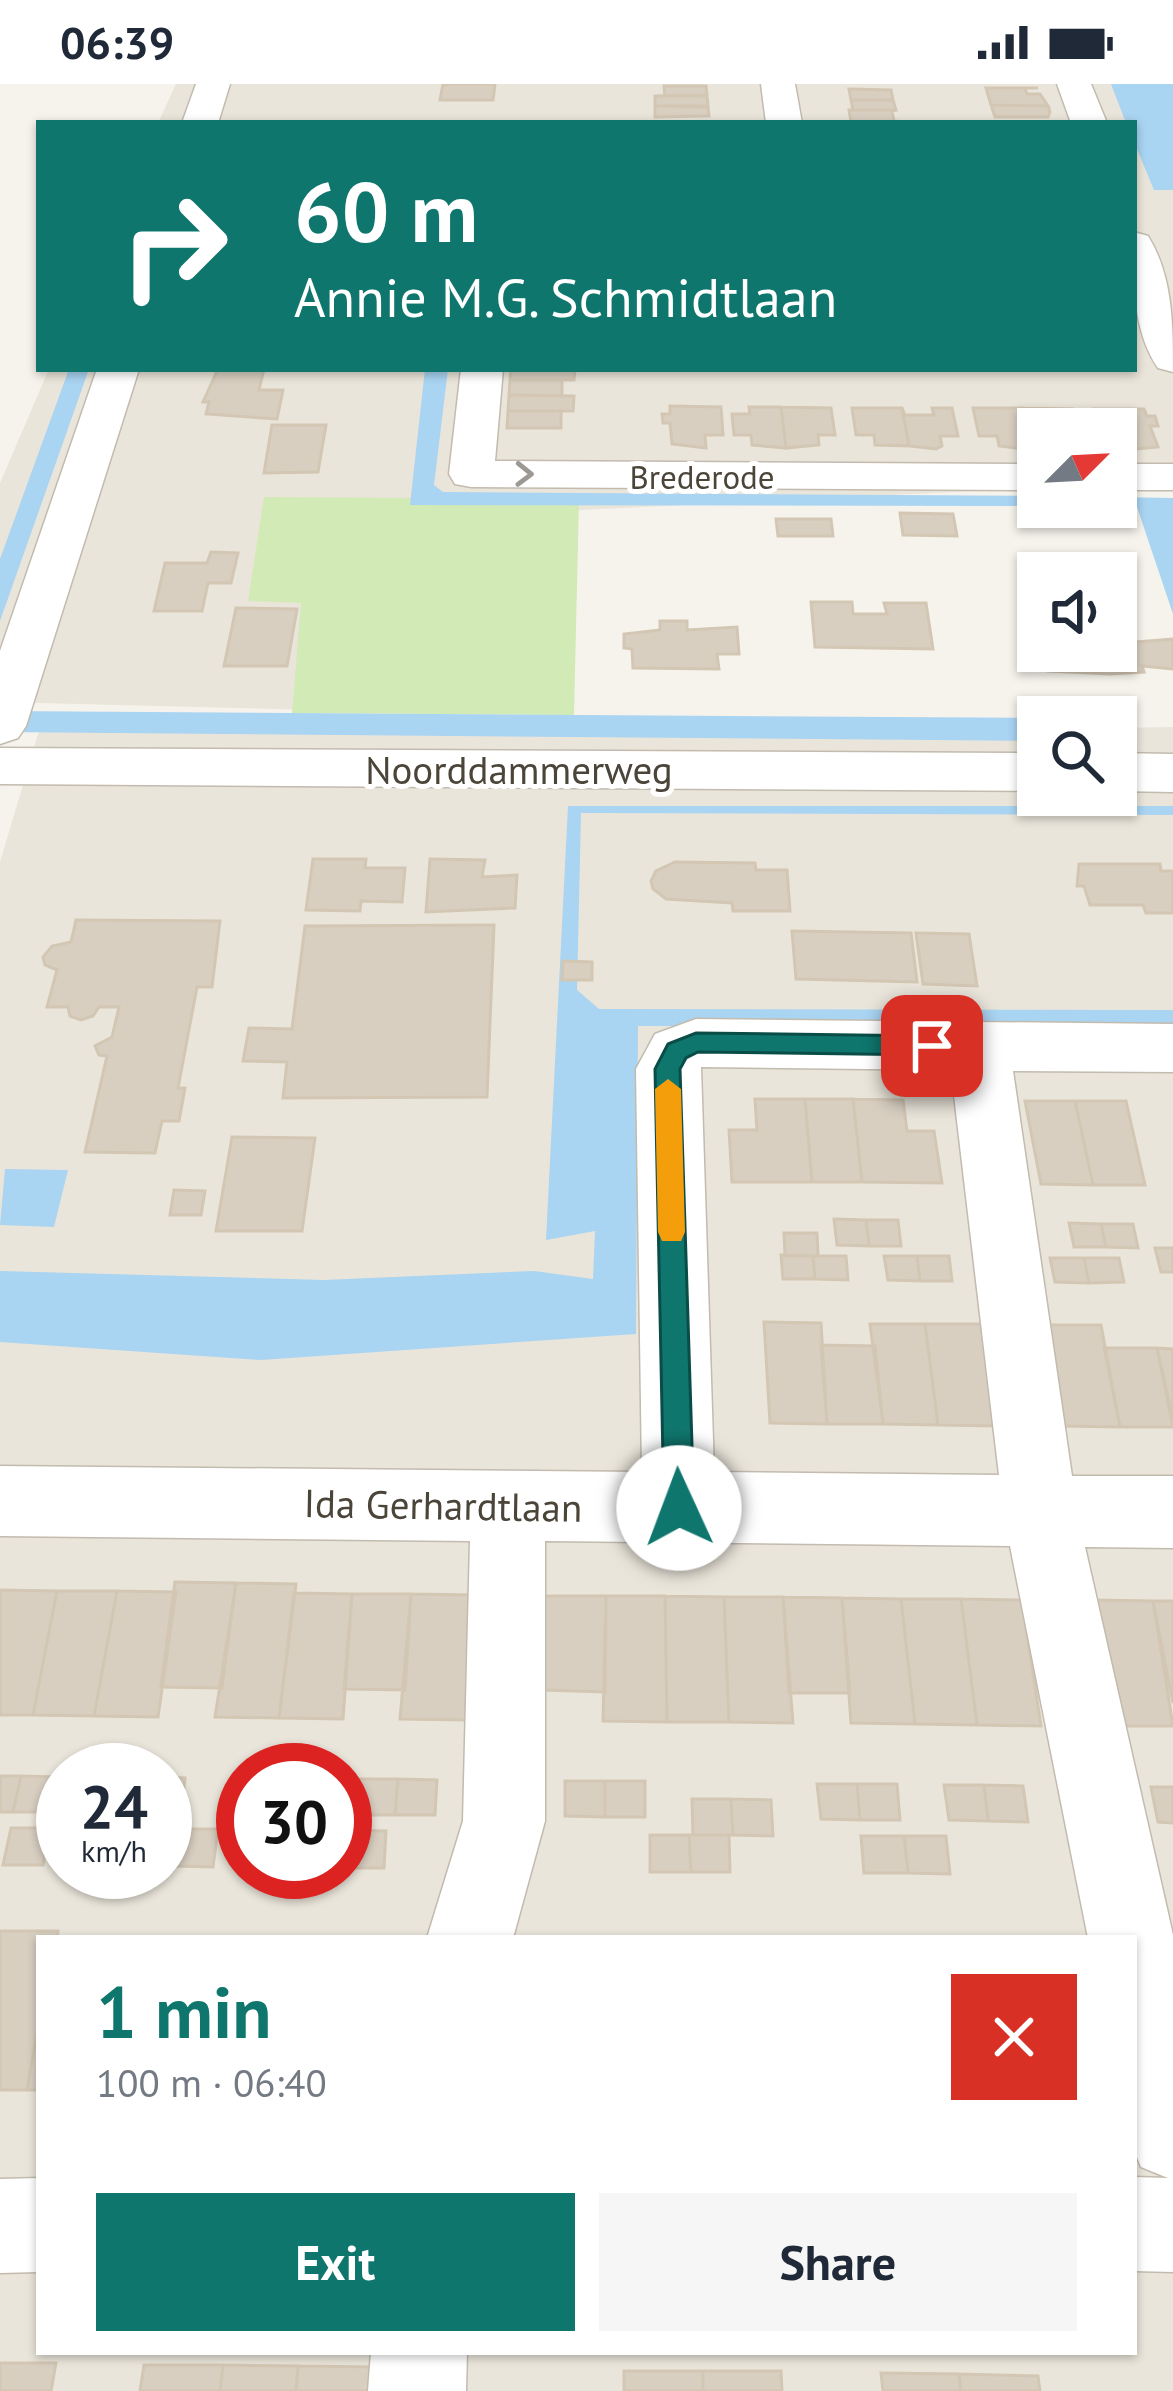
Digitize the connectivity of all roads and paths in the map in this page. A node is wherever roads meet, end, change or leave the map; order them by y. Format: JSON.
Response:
{"nodes":[{"id":1,"x":213,"y":84,"type":"edge"},
{"id":2,"x":778,"y":84,"type":"edge"},
{"id":3,"x":1075,"y":84,"type":"edge"},
{"id":4,"x":201,"y":120,"type":"edge"},
{"id":5,"x":784,"y":120,"type":"edge"},
{"id":6,"x":1088,"y":120,"type":"edge"},
{"id":7,"x":1137,"y":225,"type":"edge"},
{"id":8,"x":1173,"y":225,"type":"edge"},
{"id":9,"x":1137,"y":264,"type":"edge"},
{"id":10,"x":1143,"y":304,"type":"edge"},
{"id":11,"x":1173,"y":359,"type":"edge"},
{"id":12,"x":117,"y":372,"type":"edge"},
{"id":13,"x":482,"y":372,"type":"edge"},
{"id":14,"x":1017,"y":477,"type":"edge"},
{"id":15,"x":1137,"y":477,"type":"edge"},
{"id":16,"x":1173,"y":477,"type":"edge"},
{"id":17,"x":5,"y":713,"type":"edge"},
{"id":18,"x":0,"y":766,"type":"edge"},
{"id":19,"x":1017,"y":772,"type":"edge"},
{"id":20,"x":1137,"y":772,"type":"edge"},
{"id":21,"x":1173,"y":773,"type":"edge"},
{"id":22,"x":979,"y":1046,"type":"junction"},
{"id":23,"x":1173,"y":1048,"type":"edge"},
{"id":24,"x":0,"y":1502,"type":"edge"},
{"id":25,"x":508,"y":1505,"type":"junction"},
{"id":26,"x":679,"y":1508,"type":"junction"},
{"id":27,"x":1040,"y":1511,"type":"junction"},
{"id":28,"x":1173,"y":1512,"type":"edge"},
{"id":29,"x":471,"y":1935,"type":"edge"},
{"id":30,"x":1130,"y":1935,"type":"edge"},
{"id":31,"x":1137,"y":1965,"type":"edge"},
{"id":32,"x":1173,"y":2134,"type":"edge"},
{"id":33,"x":1137,"y":2224,"type":"edge"},
{"id":34,"x":0,"y":2225,"type":"edge"},
{"id":35,"x":36,"y":2225,"type":"edge"},
{"id":36,"x":1173,"y":2225,"type":"edge"},
{"id":37,"x":419,"y":2355,"type":"edge"},
{"id":38,"x":417,"y":2391,"type":"edge"}],
"edges":[{"from":1,"to":4,"type":"street"},
{"from":2,"to":5,"type":"street"},
{"from":3,"to":6,"type":"street"},
{"from":7,"to":8,"type":"street"},
{"from":9,"to":10,"type":"street"},
{"from":10,"to":11,"type":"street"},
{"from":12,"to":17,"type":"street"},
{"from":13,"to":14,"type":"street","name":"Brederode","one_way":true},
{"from":15,"to":16,"type":"street"},
{"from":18,"to":19,"type":"street","name":"Noorddammerweg"},
{"from":20,"to":21,"type":"street"},
{"from":22,"to":23,"type":"street"},
{"from":22,"to":26,"type":"street"},
{"from":22,"to":27,"type":"street"},
{"from":24,"to":25,"type":"street","name":"Ida Gerhardtlaan"},
{"from":25,"to":26,"type":"street","name":"Ida Gerhardtlaan"},
{"from":25,"to":29,"type":"street"},
{"from":26,"to":27,"type":"street","name":"Ida Gerhardtlaan"},
{"from":27,"to":28,"type":"street","name":"Ida Gerhardtlaan"},
{"from":27,"to":30,"type":"street"},
{"from":31,"to":32,"type":"street"},
{"from":33,"to":36,"type":"street"},
{"from":34,"to":35,"type":"street"},
{"from":37,"to":38,"type":"street"}]}
